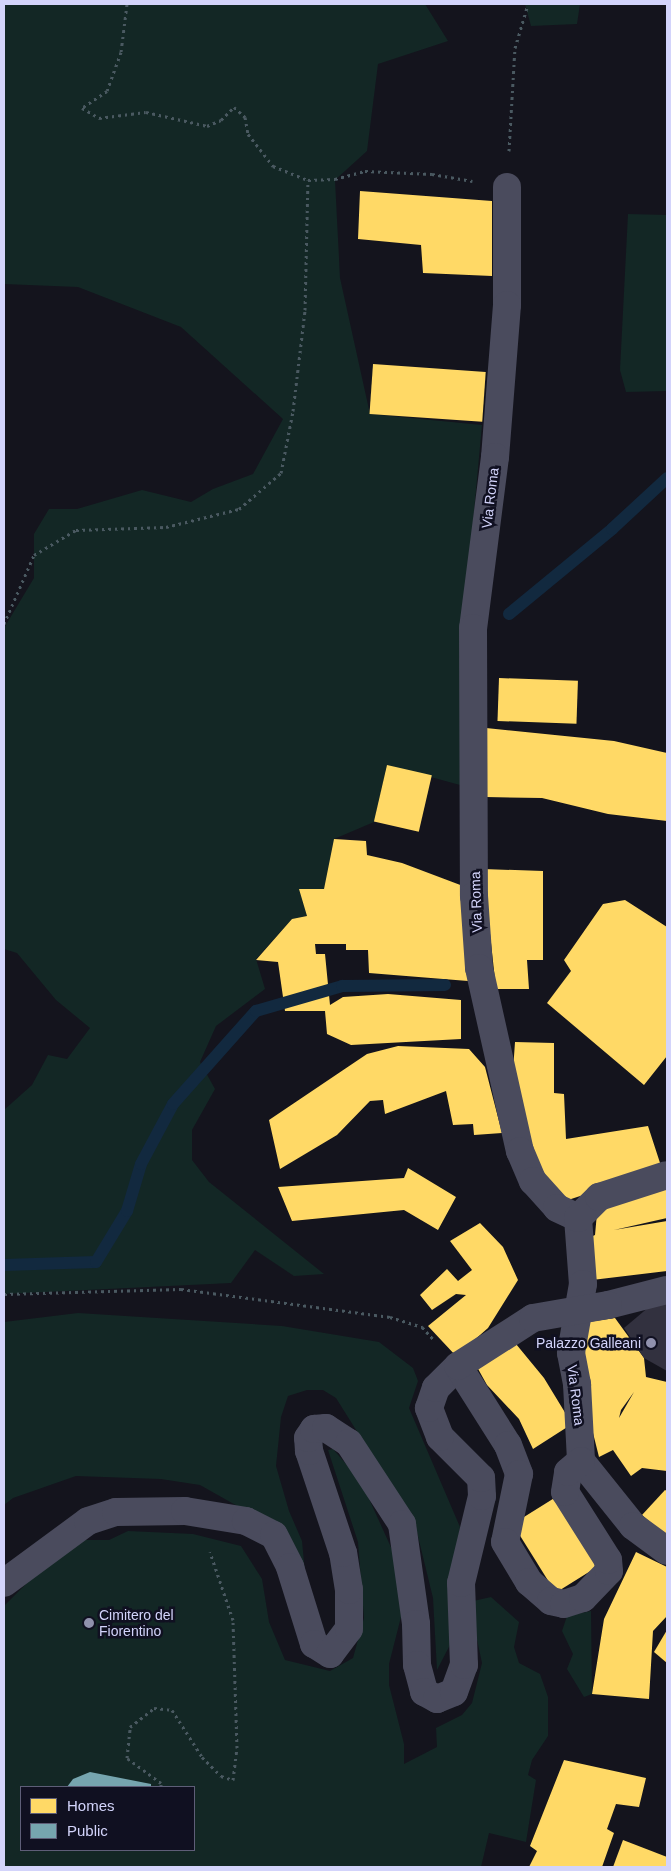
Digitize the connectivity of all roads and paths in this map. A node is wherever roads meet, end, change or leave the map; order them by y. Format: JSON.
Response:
{"nodes":[{"id":1,"x":127,"y":4,"type":"edge"},
{"id":2,"x":528,"y":4,"type":"edge"},
{"id":3,"x":308,"y":180,"type":"junction"},
{"id":4,"x":507,"y":187,"type":"junction"},
{"id":5,"x":4,"y":624,"type":"edge"},
{"id":6,"x":667,"y":1175,"type":"edge"},
{"id":7,"x":578,"y":1218,"type":"junction"},
{"id":8,"x":667,"y":1290,"type":"edge"},
{"id":9,"x":4,"y":1294,"type":"edge"},
{"id":10,"x":458,"y":1366,"type":"junction"},
{"id":11,"x":581,"y":1461,"type":"junction"},
{"id":12,"x":184,"y":1511,"type":"junction"},
{"id":13,"x":667,"y":1551,"type":"edge"},
{"id":14,"x":4,"y":1583,"type":"edge"},
{"id":15,"x":160,"y":1786,"type":"edge"}],
"edges":[{"from":1,"to":3,"type":"path"},
{"from":2,"to":4,"type":"path"},
{"from":3,"to":4,"type":"path"},
{"from":3,"to":5,"type":"path"},
{"from":4,"to":7,"type":"street","name":"Via Roma"},
{"from":6,"to":7,"type":"street"},
{"from":7,"to":11,"type":"street","name":"Via Roma"},
{"from":8,"to":10,"type":"street","bridge":true},
{"from":9,"to":10,"type":"path"},
{"from":10,"to":11,"type":"street"},
{"from":10,"to":12,"type":"street"},
{"from":11,"to":13,"type":"street"},
{"from":12,"to":14,"type":"street"},
{"from":12,"to":15,"type":"path"}]}
